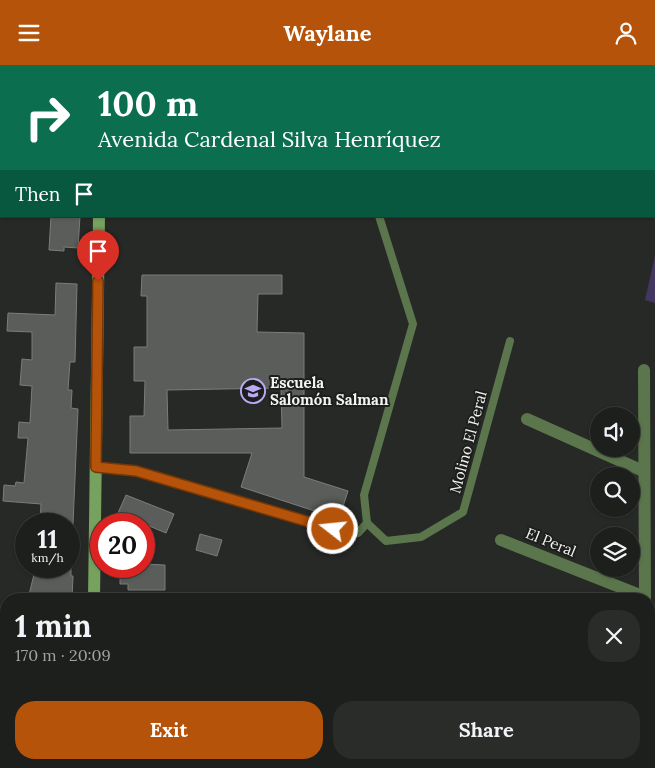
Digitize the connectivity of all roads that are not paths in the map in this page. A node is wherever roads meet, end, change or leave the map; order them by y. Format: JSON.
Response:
{"nodes":[{"id":1,"x":99,"y":217,"type":"edge"},
{"id":2,"x":379,"y":217,"type":"edge"},
{"id":3,"x":510,"y":341,"type":"dead end"},
{"id":4,"x":644,"y":371,"type":"dead end"},
{"id":5,"x":527,"y":419,"type":"dead end"},
{"id":6,"x":96,"y":467,"type":"junction"},
{"id":7,"x":643,"y":471,"type":"junction"},
{"id":8,"x":367,"y":523,"type":"junction"},
{"id":9,"x":501,"y":539,"type":"dead end"},
{"id":10,"x":94,"y":593,"type":"edge"},
{"id":11,"x":633,"y":593,"type":"edge"},
{"id":12,"x":645,"y":593,"type":"edge"}],
"edges":[{"from":1,"to":6,"type":"street"},
{"from":2,"to":8,"type":"lane"},
{"from":3,"to":8,"type":"lane","name":"Molino El Peral"},
{"from":4,"to":7,"type":"street"},
{"from":5,"to":7,"type":"street"},
{"from":6,"to":8,"type":"lane"},
{"from":6,"to":10,"type":"street"},
{"from":7,"to":12,"type":"street"},
{"from":9,"to":11,"type":"street","name":"El Peral"}]}
